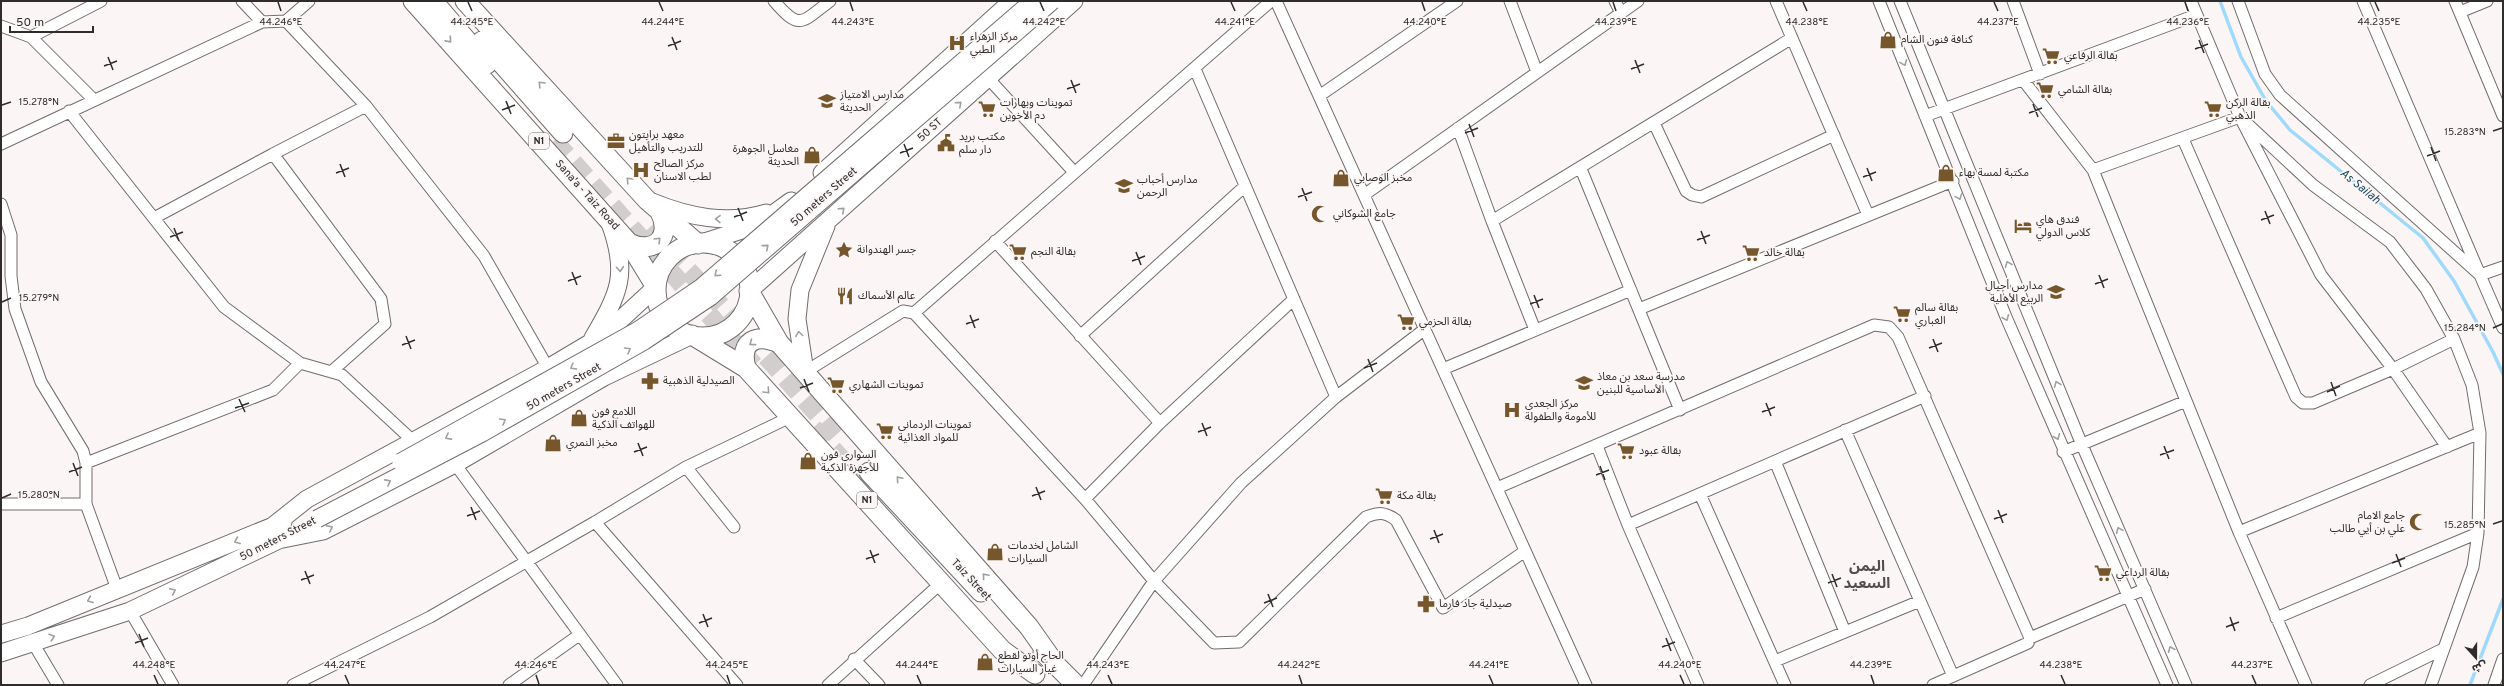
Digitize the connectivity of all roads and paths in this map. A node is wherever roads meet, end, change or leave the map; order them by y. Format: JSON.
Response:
{"nodes":[{"id":1,"x":99,"y":1,"type":"edge"},
{"id":2,"x":242,"y":1,"type":"edge"},
{"id":3,"x":309,"y":1,"type":"edge"},
{"id":4,"x":413,"y":1,"type":"edge"},
{"id":5,"x":433,"y":1,"type":"edge"},
{"id":6,"x":447,"y":1,"type":"edge"},
{"id":7,"x":465,"y":1,"type":"edge"},
{"id":8,"x":774,"y":1,"type":"edge"},
{"id":9,"x":830,"y":1,"type":"edge"},
{"id":10,"x":1012,"y":1,"type":"edge"},
{"id":11,"x":1033,"y":1,"type":"edge"},
{"id":12,"x":1052,"y":1,"type":"edge"},
{"id":13,"x":1074,"y":1,"type":"edge"},
{"id":14,"x":1271,"y":1,"type":"edge"},
{"id":15,"x":1276,"y":1,"type":"edge"},
{"id":16,"x":1457,"y":1,"type":"edge"},
{"id":17,"x":1510,"y":1,"type":"edge"},
{"id":18,"x":1615,"y":1,"type":"edge"},
{"id":19,"x":1638,"y":1,"type":"edge"},
{"id":20,"x":1776,"y":1,"type":"edge"},
{"id":21,"x":1879,"y":1,"type":"edge"},
{"id":22,"x":1900,"y":1,"type":"edge"},
{"id":23,"x":2013,"y":1,"type":"edge"},
{"id":24,"x":2191,"y":1,"type":"edge"},
{"id":25,"x":2238,"y":1,"type":"edge"},
{"id":26,"x":2363,"y":1,"type":"edge"},
{"id":27,"x":2455,"y":1,"type":"edge"},
{"id":28,"x":2487,"y":1,"type":"edge"},
{"id":29,"x":2460,"y":12,"type":"junction"},
{"id":30,"x":1621,"y":14,"type":"junction"},
{"id":31,"x":2196,"y":15,"type":"junction"},
{"id":32,"x":286,"y":21,"type":"junction"},
{"id":33,"x":262,"y":22,"type":"junction"},
{"id":34,"x":1,"y":26,"type":"edge"},
{"id":35,"x":31,"y":37,"type":"junction"},
{"id":36,"x":1792,"y":38,"type":"junction"},
{"id":37,"x":1195,"y":70,"type":"junction"},
{"id":38,"x":1537,"y":72,"type":"junction"},
{"id":39,"x":2040,"y":74,"type":"junction"},
{"id":40,"x":988,"y":78,"type":"junction"},
{"id":41,"x":2023,"y":80,"type":"junction"},
{"id":42,"x":1319,"y":96,"type":"junction"},
{"id":43,"x":93,"y":99,"type":"junction"},
{"id":44,"x":366,"y":106,"type":"junction"},
{"id":45,"x":1944,"y":109,"type":"junction"},
{"id":46,"x":69,"y":111,"type":"junction"},
{"id":47,"x":1925,"y":116,"type":"junction"},
{"id":48,"x":2503,"y":116,"type":"edge"},
{"id":49,"x":2240,"y":117,"type":"junction"},
{"id":50,"x":1654,"y":123,"type":"junction"},
{"id":51,"x":1458,"y":128,"type":"junction"},
{"id":52,"x":1834,"y":135,"type":"junction"},
{"id":53,"x":2183,"y":138,"type":"junction"},
{"id":54,"x":1,"y":144,"type":"edge"},
{"id":55,"x":273,"y":154,"type":"junction"},
{"id":56,"x":1581,"y":169,"type":"junction"},
{"id":57,"x":2092,"y":170,"type":"junction"},
{"id":58,"x":1074,"y":172,"type":"junction"},
{"id":59,"x":1953,"y":181,"type":"junction"},
{"id":60,"x":1245,"y":186,"type":"junction"},
{"id":61,"x":1364,"y":195,"type":"junction"},
{"id":62,"x":1,"y":204,"type":"edge"},
{"id":63,"x":654,"y":206,"type":"junction"},
{"id":64,"x":784,"y":207,"type":"junction"},
{"id":65,"x":1868,"y":215,"type":"junction"},
{"id":66,"x":154,"y":218,"type":"junction"},
{"id":67,"x":608,"y":218,"type":"junction"},
{"id":68,"x":1492,"y":221,"type":"junction"},
{"id":69,"x":828,"y":222,"type":"junction"},
{"id":70,"x":812,"y":236,"type":"junction"},
{"id":71,"x":995,"y":241,"type":"junction"},
{"id":72,"x":629,"y":243,"type":"junction"},
{"id":73,"x":698,"y":244,"type":"junction"},
{"id":74,"x":2503,"y":267,"type":"edge"},
{"id":75,"x":2480,"y":275,"type":"junction"},
{"id":76,"x":6,"y":277,"type":"edge"},
{"id":77,"x":656,"y":287,"type":"junction"},
{"id":78,"x":1631,"y":290,"type":"junction"},
{"id":79,"x":749,"y":291,"type":"junction"},
{"id":80,"x":1294,"y":299,"type":"junction"},
{"id":81,"x":1639,"y":309,"type":"junction"},
{"id":82,"x":914,"y":313,"type":"junction"},
{"id":83,"x":2503,"y":328,"type":"edge"},
{"id":84,"x":1425,"y":329,"type":"junction"},
{"id":85,"x":1535,"y":330,"type":"junction"},
{"id":86,"x":692,"y":335,"type":"junction"},
{"id":87,"x":1080,"y":336,"type":"junction"},
{"id":88,"x":2454,"y":339,"type":"junction"},
{"id":89,"x":590,"y":343,"type":"junction"},
{"id":90,"x":779,"y":343,"type":"junction"},
{"id":91,"x":300,"y":363,"type":"junction"},
{"id":92,"x":548,"y":368,"type":"junction"},
{"id":93,"x":746,"y":368,"type":"junction"},
{"id":94,"x":1443,"y":369,"type":"junction"},
{"id":95,"x":2393,"y":369,"type":"junction"},
{"id":96,"x":331,"y":372,"type":"junction"},
{"id":97,"x":805,"y":372,"type":"junction"},
{"id":98,"x":604,"y":377,"type":"junction"},
{"id":99,"x":1925,"y":396,"type":"junction"},
{"id":100,"x":1336,"y":397,"type":"junction"},
{"id":101,"x":2186,"y":401,"type":"junction"},
{"id":102,"x":1680,"y":410,"type":"junction"},
{"id":103,"x":789,"y":414,"type":"junction"},
{"id":104,"x":1160,"y":423,"type":"junction"},
{"id":105,"x":1845,"y":430,"type":"junction"},
{"id":106,"x":2480,"y":433,"type":"junction"},
{"id":107,"x":413,"y":441,"type":"junction"},
{"id":108,"x":2082,"y":445,"type":"junction"},
{"id":109,"x":1597,"y":446,"type":"junction"},
{"id":110,"x":2447,"y":447,"type":"junction"},
{"id":111,"x":2063,"y":452,"type":"junction"},
{"id":112,"x":1775,"y":461,"type":"junction"},
{"id":113,"x":86,"y":463,"type":"junction"},
{"id":114,"x":455,"y":464,"type":"junction"},
{"id":115,"x":686,"y":467,"type":"junction"},
{"id":116,"x":1497,"y":488,"type":"junction"},
{"id":117,"x":1700,"y":494,"type":"junction"},
{"id":118,"x":1085,"y":499,"type":"junction"},
{"id":119,"x":1,"y":504,"type":"edge"},
{"id":120,"x":86,"y":504,"type":"junction"},
{"id":121,"x":315,"y":514,"type":"junction"},
{"id":122,"x":595,"y":522,"type":"junction"},
{"id":123,"x":1628,"y":525,"type":"junction"},
{"id":124,"x":734,"y":527,"type":"dead end"},
{"id":125,"x":2239,"y":532,"type":"junction"},
{"id":126,"x":2478,"y":533,"type":"junction"},
{"id":127,"x":276,"y":534,"type":"junction"},
{"id":128,"x":1525,"y":551,"type":"junction"},
{"id":129,"x":527,"y":561,"type":"junction"},
{"id":130,"x":1154,"y":581,"type":"junction"},
{"id":131,"x":940,"y":584,"type":"junction"},
{"id":132,"x":117,"y":588,"type":"junction"},
{"id":133,"x":2145,"y":588,"type":"junction"},
{"id":134,"x":2127,"y":596,"type":"junction"},
{"id":135,"x":1920,"y":601,"type":"junction"},
{"id":136,"x":130,"y":611,"type":"junction"},
{"id":137,"x":2276,"y":618,"type":"junction"},
{"id":138,"x":1845,"y":632,"type":"junction"},
{"id":139,"x":1,"y":634,"type":"edge"},
{"id":140,"x":579,"y":635,"type":"junction"},
{"id":141,"x":2030,"y":638,"type":"junction"},
{"id":142,"x":33,"y":643,"type":"junction"},
{"id":143,"x":2443,"y":649,"type":"junction"},
{"id":144,"x":1,"y":653,"type":"edge"},
{"id":145,"x":854,"y":659,"type":"junction"},
{"id":146,"x":2503,"y":659,"type":"edge"},
{"id":147,"x":1053,"y":661,"type":"junction"},
{"id":148,"x":1775,"y":661,"type":"junction"},
{"id":149,"x":1953,"y":676,"type":"junction"},
{"id":150,"x":1040,"y":679,"type":"edge"},
{"id":151,"x":58,"y":685,"type":"edge"},
{"id":152,"x":174,"y":685,"type":"edge"},
{"id":153,"x":293,"y":685,"type":"edge"},
{"id":154,"x":509,"y":685,"type":"edge"},
{"id":155,"x":617,"y":685,"type":"edge"},
{"id":156,"x":737,"y":685,"type":"edge"},
{"id":157,"x":828,"y":685,"type":"edge"},
{"id":158,"x":879,"y":685,"type":"edge"},
{"id":159,"x":1076,"y":685,"type":"edge"},
{"id":160,"x":1083,"y":685,"type":"edge"},
{"id":161,"x":1586,"y":685,"type":"edge"},
{"id":162,"x":1698,"y":685,"type":"edge"},
{"id":163,"x":1785,"y":685,"type":"edge"},
{"id":164,"x":1932,"y":685,"type":"edge"},
{"id":165,"x":2167,"y":685,"type":"edge"},
{"id":166,"x":2186,"y":685,"type":"edge"},
{"id":167,"x":2306,"y":685,"type":"edge"},
{"id":168,"x":2370,"y":685,"type":"edge"},
{"id":169,"x":2431,"y":685,"type":"edge"},
{"id":170,"x":2494,"y":685,"type":"edge"}],
"edges":[{"from":1,"to":35,"type":"street"},
{"from":2,"to":33,"type":"street"},
{"from":3,"to":32,"type":"street"},
{"from":4,"to":67,"type":"highway","name":"Sana'a - Taiz Road","number":"N1","one_way":true},
{"from":5,"to":6,"type":"highway","number":"N1"},
{"from":63,"to":7,"type":"highway","one_way":true},
{"from":8,"to":9,"type":"street"},
{"from":10,"to":64,"type":"main road"},
{"from":11,"to":121,"type":"main road","name":"50 meters Street","one_way":true,"bridge":true},
{"from":121,"to":12,"type":"main road","name":"50 meters Street","one_way":true,"bridge":true},
{"from":13,"to":40,"type":"main road","name":"50 ST"},
{"from":14,"to":37,"type":"street"},
{"from":15,"to":42,"type":"street"},
{"from":16,"to":42,"type":"street"},
{"from":17,"to":38,"type":"street"},
{"from":18,"to":30,"type":"street"},
{"from":19,"to":30,"type":"street"},
{"from":20,"to":36,"type":"street"},
{"from":21,"to":47,"type":"street","one_way":true},
{"from":22,"to":45,"type":"street"},
{"from":23,"to":39,"type":"street"},
{"from":24,"to":31,"type":"street"},
{"from":25,"to":75,"type":"street"},
{"from":26,"to":75,"type":"street"},
{"from":27,"to":29,"type":"street"},
{"from":28,"to":29,"type":"street"},
{"from":29,"to":48,"type":"street"},
{"from":30,"to":38,"type":"street"},
{"from":31,"to":39,"type":"street"},
{"from":31,"to":49,"type":"street"},
{"from":32,"to":33,"type":"street"},
{"from":32,"to":44,"type":"street"},
{"from":33,"to":43,"type":"street"},
{"from":34,"to":35,"type":"street"},
{"from":35,"to":43,"type":"street"},
{"from":36,"to":50,"type":"street"},
{"from":36,"to":52,"type":"street"},
{"from":37,"to":58,"type":"street"},
{"from":37,"to":60,"type":"street"},
{"from":38,"to":51,"type":"street"},
{"from":39,"to":41,"type":"street"},
{"from":40,"to":58,"type":"street"},
{"from":69,"to":40,"type":"main road","name":"50 ST","one_way":true},
{"from":41,"to":45,"type":"street"},
{"from":41,"to":57,"type":"street"},
{"from":42,"to":61,"type":"street"},
{"from":43,"to":46,"type":"street"},
{"from":44,"to":55,"type":"street"},
{"from":44,"to":92,"type":"street"},
{"from":45,"to":47,"type":"street"},
{"from":108,"to":45,"type":"street","one_way":true},
{"from":46,"to":54,"type":"street"},
{"from":46,"to":66,"type":"street"},
{"from":47,"to":59,"type":"street"},
{"from":49,"to":53,"type":"street"},
{"from":49,"to":88,"type":"street"},
{"from":49,"to":95,"type":"street"},
{"from":50,"to":52,"type":"street"},
{"from":50,"to":56,"type":"street"},
{"from":51,"to":61,"type":"street"},
{"from":51,"to":68,"type":"street"},
{"from":52,"to":65,"type":"street"},
{"from":53,"to":57,"type":"street"},
{"from":53,"to":95,"type":"street"},
{"from":55,"to":66,"type":"street"},
{"from":55,"to":96,"type":"street"},
{"from":56,"to":68,"type":"street"},
{"from":56,"to":78,"type":"street"},
{"from":57,"to":101,"type":"street"},
{"from":58,"to":71,"type":"street"},
{"from":59,"to":65,"type":"street"},
{"from":59,"to":111,"type":"street","one_way":true},
{"from":60,"to":80,"type":"street"},
{"from":60,"to":87,"type":"street"},
{"from":61,"to":84,"type":"street"},
{"from":62,"to":76,"type":"street"},
{"from":64,"to":63,"type":"main road","one_way":true},
{"from":72,"to":63,"type":"highway","one_way":true},
{"from":63,"to":73,"type":"highway"},
{"from":64,"to":70,"type":"main road"},
{"from":64,"to":73,"type":"main road"},
{"from":65,"to":81,"type":"street"},
{"from":66,"to":91,"type":"street"},
{"from":67,"to":72,"type":"highway","name":"Sana'a - Taiz Road","number":"N1"},
{"from":67,"to":89,"type":"main road","one_way":true},
{"from":68,"to":85,"type":"street"},
{"from":69,"to":70,"type":"main road","name":"50 ST"},
{"from":97,"to":69,"type":"main road","one_way":true},
{"from":70,"to":79,"type":"main road","name":"50 ST"},
{"from":71,"to":82,"type":"street"},
{"from":71,"to":87,"type":"street"},
{"from":72,"to":77,"type":"highway","name":"Sana'a - Taiz Road","number":"N1"},
{"from":73,"to":77,"type":"highway"},
{"from":73,"to":79,"type":"highway"},
{"from":74,"to":75,"type":"street"},
{"from":75,"to":83,"type":"street"},
{"from":76,"to":113,"type":"street"},
{"from":77,"to":86,"type":"highway"},
{"from":77,"to":89,"type":"main road"},
{"from":78,"to":81,"type":"street"},
{"from":78,"to":85,"type":"street"},
{"from":79,"to":86,"type":"highway"},
{"from":79,"to":90,"type":"highway","number":"N1"},
{"from":80,"to":100,"type":"street"},
{"from":80,"to":104,"type":"street"},
{"from":81,"to":102,"type":"street"},
{"from":82,"to":97,"type":"street"},
{"from":82,"to":118,"type":"street"},
{"from":84,"to":94,"type":"street"},
{"from":84,"to":100,"type":"street"},
{"from":85,"to":94,"type":"street"},
{"from":86,"to":93,"type":"highway","number":"N1"},
{"from":86,"to":98,"type":"main road"},
{"from":87,"to":104,"type":"street"},
{"from":88,"to":95,"type":"street"},
{"from":88,"to":106,"type":"street"},
{"from":89,"to":92,"type":"main road"},
{"from":89,"to":98,"type":"main road"},
{"from":90,"to":93,"type":"highway","one_way":true},
{"from":90,"to":97,"type":"highway","number":"N1"},
{"from":91,"to":96,"type":"street"},
{"from":91,"to":113,"type":"street"},
{"from":92,"to":107,"type":"main road"},
{"from":93,"to":103,"type":"highway","number":"N1","one_way":true},
{"from":94,"to":116,"type":"street"},
{"from":95,"to":110,"type":"street"},
{"from":96,"to":107,"type":"street"},
{"from":147,"to":97,"type":"highway","number":"N1","one_way":true},
{"from":98,"to":114,"type":"main road"},
{"from":99,"to":102,"type":"street"},
{"from":99,"to":105,"type":"street"},
{"from":99,"to":141,"type":"street"},
{"from":100,"to":130,"type":"street"},
{"from":101,"to":108,"type":"street"},
{"from":101,"to":125,"type":"street"},
{"from":102,"to":109,"type":"street"},
{"from":103,"to":115,"type":"street"},
{"from":103,"to":131,"type":"highway","number":"N1"},
{"from":104,"to":118,"type":"street"},
{"from":105,"to":112,"type":"street"},
{"from":105,"to":135,"type":"street"},
{"from":106,"to":110,"type":"street"},
{"from":106,"to":126,"type":"street"},
{"from":107,"to":127,"type":"main road"},
{"from":108,"to":111,"type":"street"},
{"from":133,"to":108,"type":"street","one_way":true},
{"from":109,"to":116,"type":"street"},
{"from":109,"to":123,"type":"street"},
{"from":110,"to":125,"type":"street"},
{"from":111,"to":134,"type":"street"},
{"from":112,"to":117,"type":"street"},
{"from":112,"to":138,"type":"street"},
{"from":113,"to":120,"type":"street"},
{"from":127,"to":114,"type":"main road","one_way":true},
{"from":114,"to":129,"type":"street"},
{"from":115,"to":122,"type":"street"},
{"from":115,"to":124,"type":"street"},
{"from":116,"to":128,"type":"street"},
{"from":117,"to":123,"type":"street"},
{"from":117,"to":148,"type":"street"},
{"from":118,"to":130,"type":"street"},
{"from":119,"to":120,"type":"street"},
{"from":120,"to":132,"type":"street"},
{"from":121,"to":127,"type":"main road","name":"50 meters Street"},
{"from":122,"to":129,"type":"street"},
{"from":122,"to":156,"type":"street"},
{"from":123,"to":162,"type":"street"},
{"from":125,"to":137,"type":"street"},
{"from":126,"to":137,"type":"street"},
{"from":126,"to":143,"type":"street"},
{"from":127,"to":132,"type":"main road","name":"50 meters Street","one_way":true},
{"from":136,"to":127,"type":"main road","name":"50 meters Street","one_way":true},
{"from":128,"to":130,"type":"street"},
{"from":128,"to":161,"type":"street"},
{"from":129,"to":140,"type":"street"},
{"from":129,"to":153,"type":"street"},
{"from":130,"to":160,"type":"street"},
{"from":131,"to":145,"type":"street"},
{"from":131,"to":150,"type":"highway","number":"N1"},
{"from":132,"to":139,"type":"main road","name":"50 meters Street","one_way":true},
{"from":133,"to":134,"type":"street"},
{"from":166,"to":133,"type":"street","one_way":true},
{"from":134,"to":141,"type":"street"},
{"from":134,"to":165,"type":"street"},
{"from":135,"to":138,"type":"street"},
{"from":135,"to":149,"type":"street"},
{"from":142,"to":136,"type":"main road","name":"50 meters Street","one_way":true},
{"from":136,"to":152,"type":"street"},
{"from":137,"to":167,"type":"street"},
{"from":138,"to":148,"type":"street"},
{"from":140,"to":154,"type":"street"},
{"from":140,"to":155,"type":"street"},
{"from":141,"to":149,"type":"street"},
{"from":142,"to":144,"type":"main road","name":"50 meters Street"},
{"from":142,"to":151,"type":"street"},
{"from":143,"to":168,"type":"street"},
{"from":143,"to":169,"type":"street"},
{"from":145,"to":157,"type":"street"},
{"from":145,"to":158,"type":"street"},
{"from":146,"to":170,"type":"street"},
{"from":147,"to":150,"type":"highway","name":"Taiz Street","number":"N1"},
{"from":147,"to":159,"type":"highway","name":"Taiz Street","number":"N1"},
{"from":148,"to":163,"type":"street"},
{"from":149,"to":164,"type":"street"}]}
